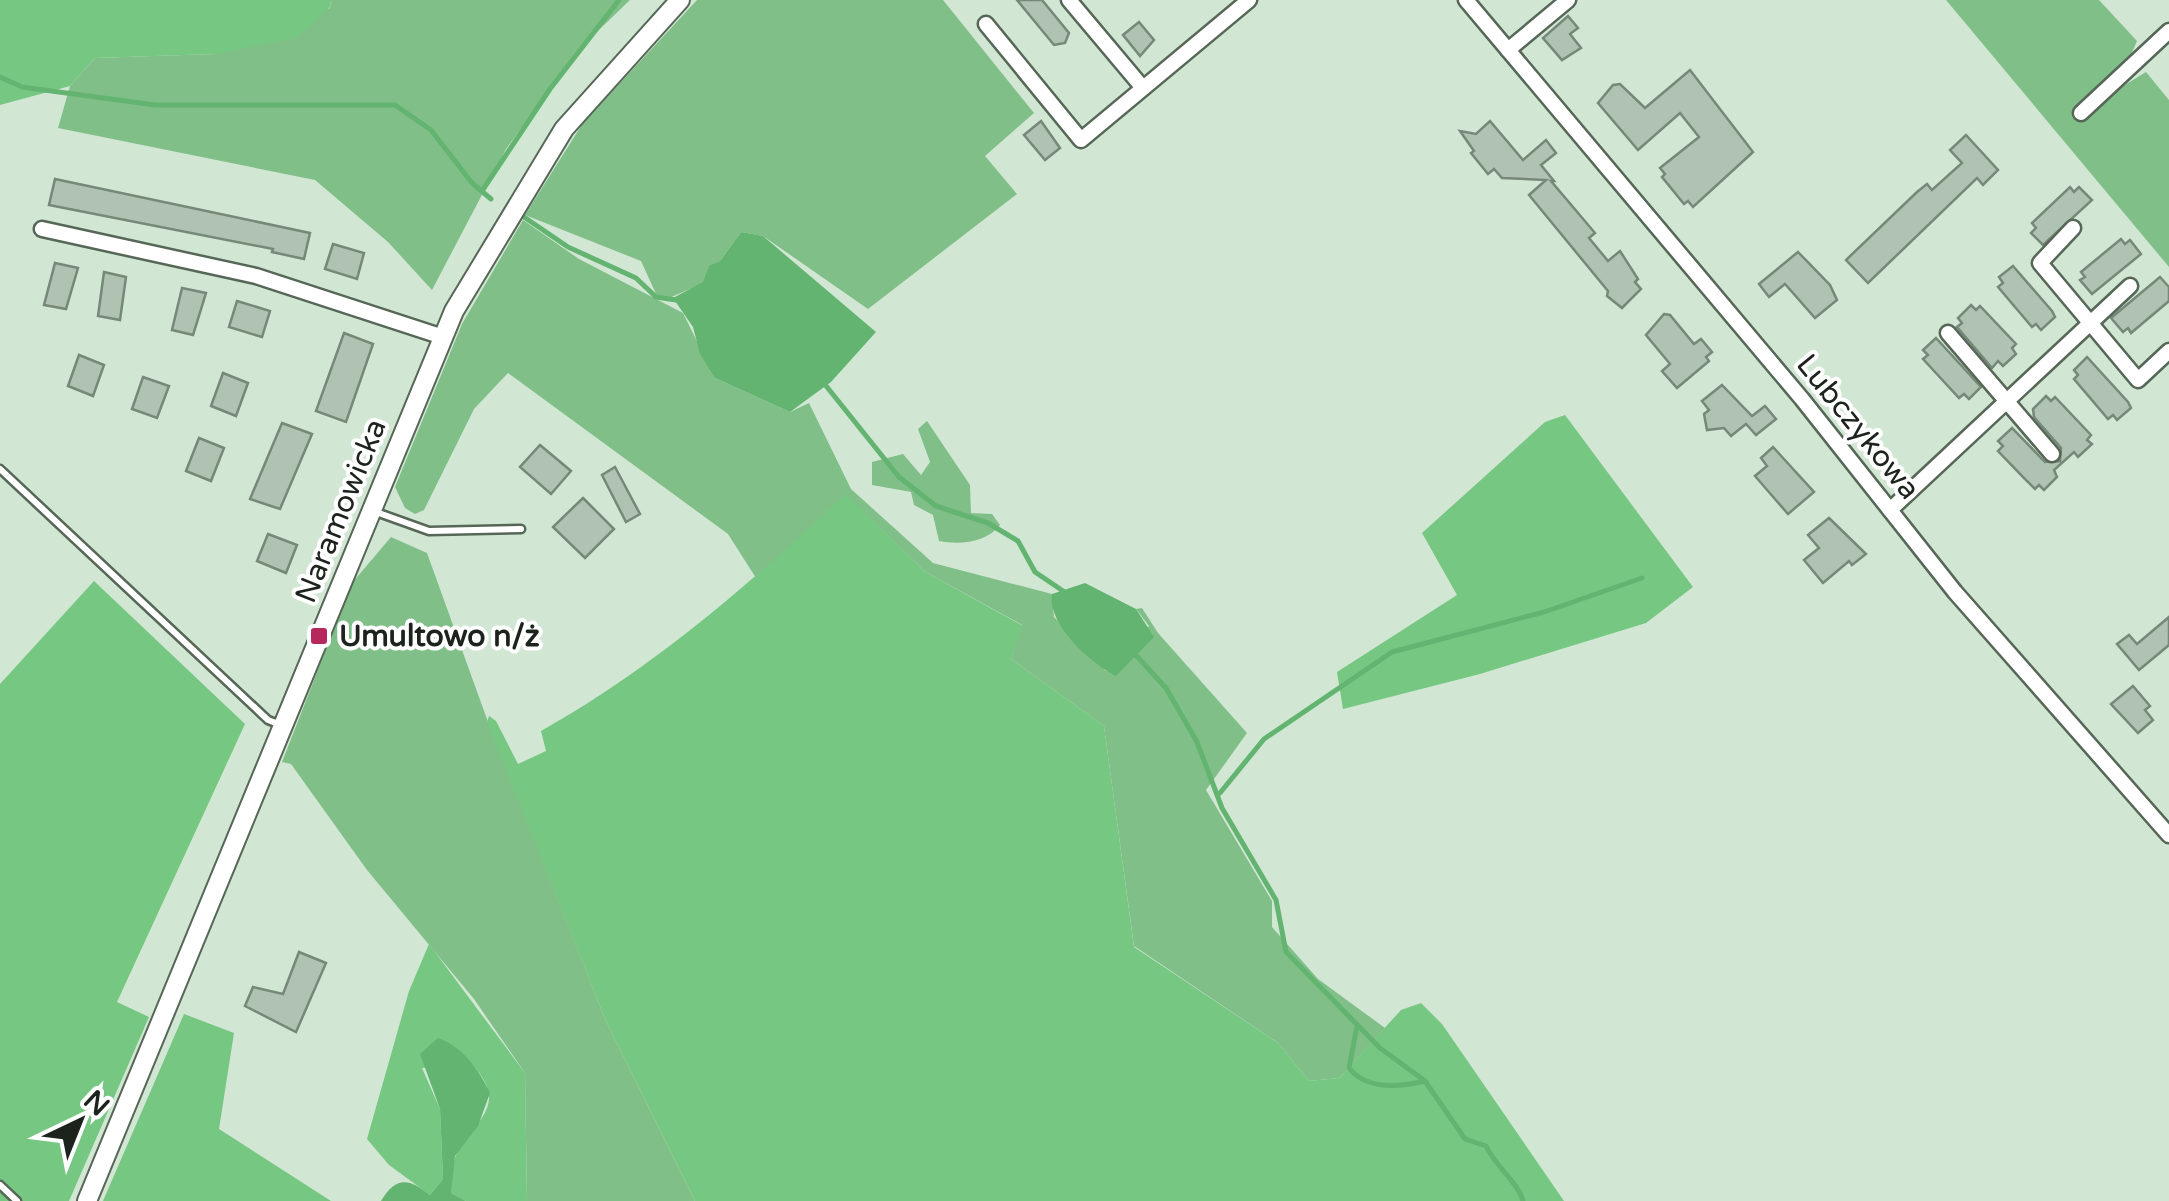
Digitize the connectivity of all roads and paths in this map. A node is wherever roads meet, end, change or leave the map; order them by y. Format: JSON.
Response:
{"nodes":[{"id":1,"x":680,"y":0,"type":"edge"},
{"id":2,"x":1069,"y":0,"type":"edge"},
{"id":3,"x":1248,"y":0,"type":"edge"},
{"id":4,"x":1466,"y":0,"type":"edge"},
{"id":5,"x":1568,"y":0,"type":"edge"},
{"id":6,"x":986,"y":24,"type":"dead end"},
{"id":7,"x":2169,"y":31,"type":"edge"},
{"id":8,"x":1508,"y":50,"type":"junction"},
{"id":9,"x":1143,"y":88,"type":"junction"},
{"id":10,"x":2081,"y":114,"type":"dead end"},
{"id":11,"x":2072,"y":228,"type":"dead end"},
{"id":12,"x":42,"y":229,"type":"dead end"},
{"id":13,"x":2130,"y":286,"type":"dead end"},
{"id":14,"x":2088,"y":322,"type":"junction"},
{"id":15,"x":1948,"y":333,"type":"dead end"},
{"id":16,"x":443,"y":337,"type":"junction"},
{"id":17,"x":2169,"y":351,"type":"edge"},
{"id":18,"x":2004,"y":400,"type":"junction"},
{"id":19,"x":2052,"y":454,"type":"dead end"},
{"id":20,"x":0,"y":469,"type":"edge"},
{"id":21,"x":371,"y":510,"type":"junction"},
{"id":22,"x":1890,"y":510,"type":"junction"},
{"id":23,"x":521,"y":530,"type":"dead end"},
{"id":24,"x":282,"y":726,"type":"junction"},
{"id":25,"x":2169,"y":836,"type":"edge"},
{"id":26,"x":0,"y":1184,"type":"edge"},
{"id":27,"x":17,"y":1201,"type":"edge"},
{"id":28,"x":88,"y":1201,"type":"edge"}],
"edges":[{"from":1,"to":16,"type":"street","name":"Naramowicka"},
{"from":2,"to":9,"type":"street"},
{"from":3,"to":9,"type":"street"},
{"from":4,"to":8,"type":"street","name":"Lubczykowa"},
{"from":5,"to":8,"type":"street"},
{"from":6,"to":9,"type":"street"},
{"from":7,"to":10,"type":"street"},
{"from":8,"to":22,"type":"street","name":"Lubczykowa"},
{"from":11,"to":14,"type":"street"},
{"from":12,"to":16,"type":"street"},
{"from":13,"to":14,"type":"street"},
{"from":14,"to":17,"type":"street"},
{"from":14,"to":18,"type":"street"},
{"from":15,"to":18,"type":"street"},
{"from":16,"to":21,"type":"street","name":"Naramowicka"},
{"from":18,"to":19,"type":"street"},
{"from":18,"to":22,"type":"street"},
{"from":20,"to":24,"type":"lane"},
{"from":21,"to":23,"type":"lane"},
{"from":21,"to":24,"type":"street","name":"Naramowicka"},
{"from":22,"to":25,"type":"street","name":"Lubczykowa"},
{"from":24,"to":28,"type":"street","name":"Naramowicka"},
{"from":26,"to":27,"type":"lane"}]}
